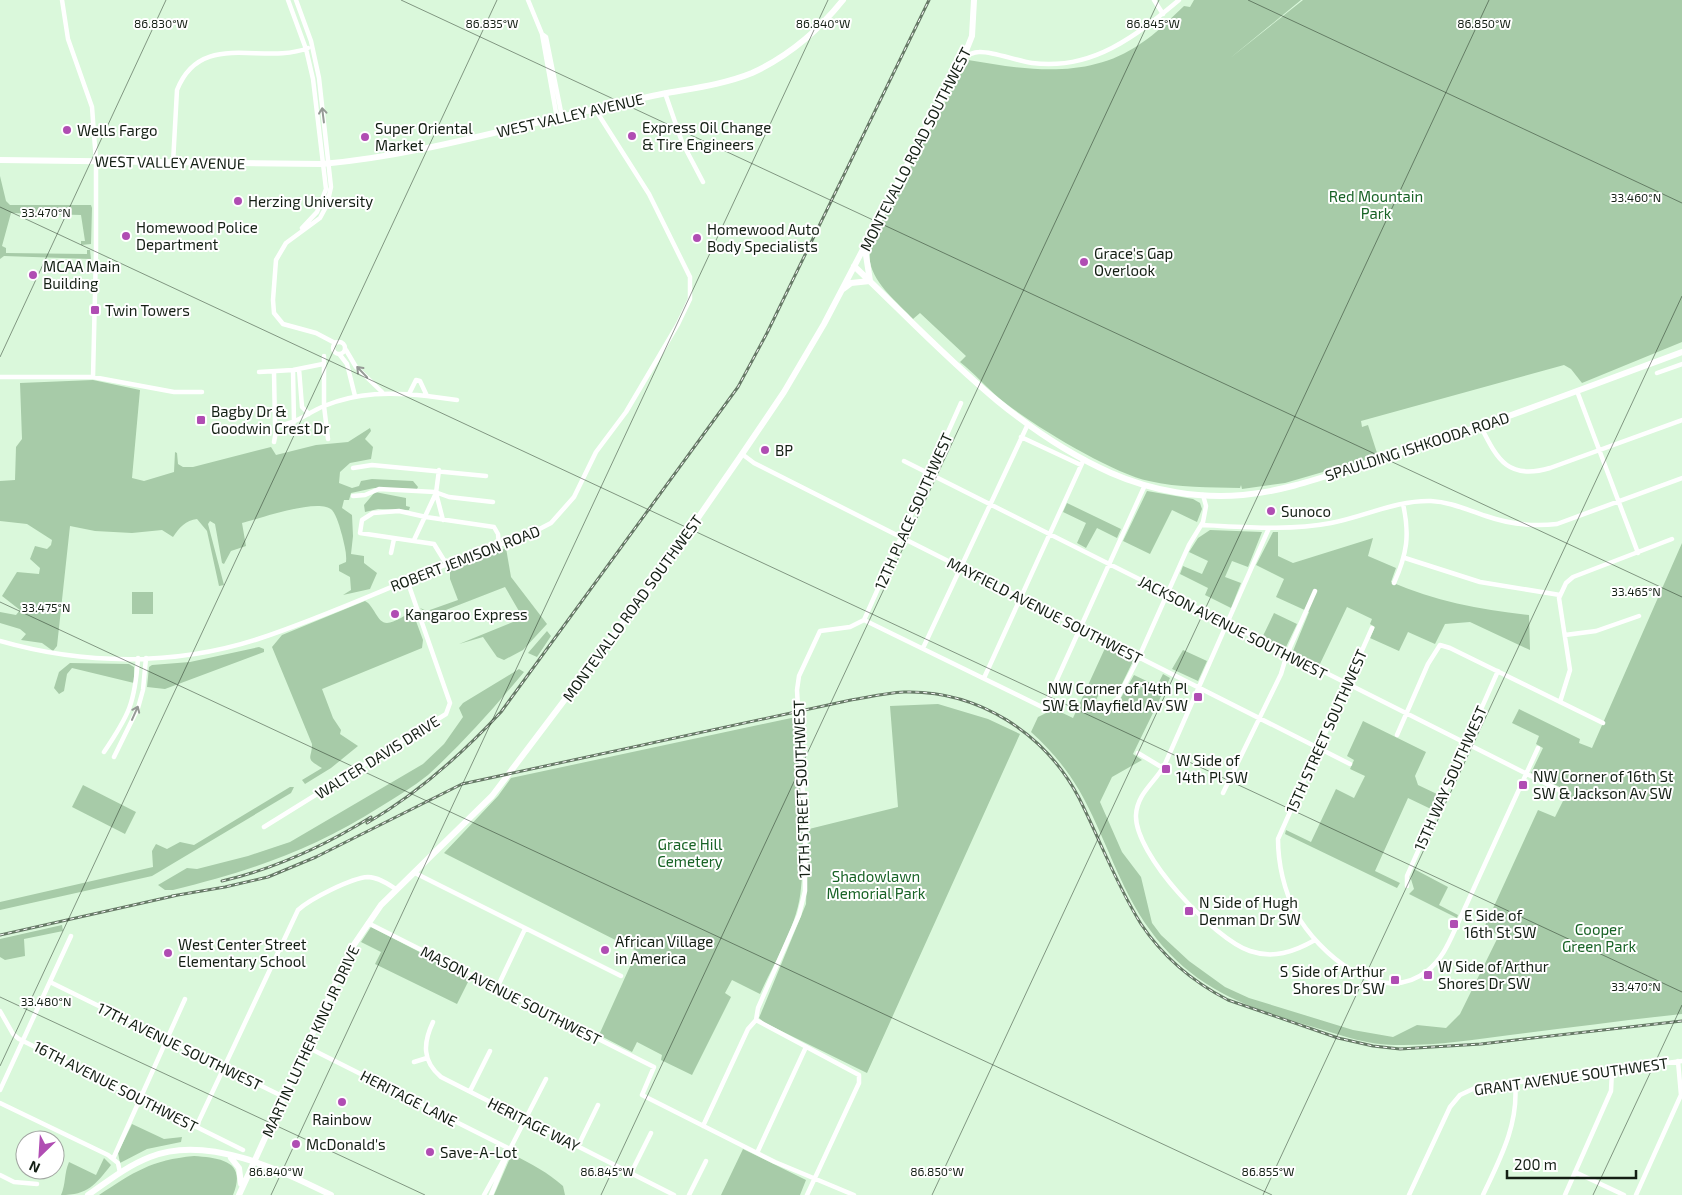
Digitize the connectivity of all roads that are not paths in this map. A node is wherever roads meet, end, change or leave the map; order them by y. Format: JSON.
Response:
{"nodes":[{"id":1,"x":62,"y":0,"type":"edge"},
{"id":2,"x":288,"y":0,"type":"edge"},
{"id":3,"x":296,"y":0,"type":"edge"},
{"id":4,"x":528,"y":0,"type":"edge"},
{"id":5,"x":843,"y":0,"type":"edge"},
{"id":6,"x":974,"y":0,"type":"edge"},
{"id":7,"x":1154,"y":0,"type":"edge"},
{"id":8,"x":1180,"y":0,"type":"edge"},
{"id":9,"x":1163,"y":14,"type":"junction"},
{"id":10,"x":312,"y":46,"type":"junction"},
{"id":11,"x":306,"y":49,"type":"junction"},
{"id":12,"x":964,"y":56,"type":"junction"},
{"id":13,"x":666,"y":93,"type":"junction"},
{"id":14,"x":595,"y":109,"type":"junction"},
{"id":15,"x":560,"y":117,"type":"junction"},
{"id":16,"x":0,"y":160,"type":"edge"},
{"id":17,"x":96,"y":161,"type":"junction"},
{"id":18,"x":173,"y":163,"type":"junction"},
{"id":19,"x":322,"y":164,"type":"junction"},
{"id":20,"x":330,"y":164,"type":"junction"},
{"id":21,"x":703,"y":182,"type":"dead end"},
{"id":22,"x":298,"y":233,"type":"junction"},
{"id":23,"x":868,"y":242,"type":"junction"},
{"id":24,"x":854,"y":266,"type":"junction"},
{"id":25,"x":870,"y":281,"type":"junction"},
{"id":26,"x":842,"y":290,"type":"junction"},
{"id":27,"x":335,"y":343,"type":"junction"},
{"id":28,"x":346,"y":350,"type":"junction"},
{"id":29,"x":1682,"y":352,"type":"edge"},
{"id":30,"x":340,"y":355,"type":"junction"},
{"id":31,"x":324,"y":356,"type":"dead end"},
{"id":32,"x":323,"y":364,"type":"junction"},
{"id":33,"x":1682,"y":364,"type":"edge"},
{"id":34,"x":299,"y":369,"type":"junction"},
{"id":35,"x":293,"y":370,"type":"junction"},
{"id":36,"x":259,"y":372,"type":"dead end"},
{"id":37,"x":274,"y":372,"type":"junction"},
{"id":38,"x":1657,"y":373,"type":"dead end"},
{"id":39,"x":93,"y":376,"type":"junction"},
{"id":40,"x":0,"y":377,"type":"edge"},
{"id":41,"x":1577,"y":391,"type":"junction"},
{"id":42,"x":202,"y":392,"type":"dead end"},
{"id":43,"x":382,"y":392,"type":"junction"},
{"id":44,"x":409,"y":394,"type":"junction"},
{"id":45,"x":355,"y":396,"type":"junction"},
{"id":46,"x":427,"y":396,"type":"junction"},
{"id":47,"x":457,"y":400,"type":"dead end"},
{"id":48,"x":961,"y":403,"type":"dead end"},
{"id":49,"x":324,"y":406,"type":"junction"},
{"id":50,"x":309,"y":414,"type":"junction"},
{"id":51,"x":1682,"y":420,"type":"edge"},
{"id":52,"x":294,"y":422,"type":"junction"},
{"id":53,"x":1028,"y":424,"type":"junction"},
{"id":54,"x":277,"y":426,"type":"junction"},
{"id":55,"x":1481,"y":427,"type":"junction"},
{"id":56,"x":1021,"y":437,"type":"junction"},
{"id":57,"x":328,"y":439,"type":"dead end"},
{"id":58,"x":274,"y":442,"type":"dead end"},
{"id":59,"x":1600,"y":450,"type":"junction"},
{"id":60,"x":742,"y":454,"type":"junction"},
{"id":61,"x":904,"y":461,"type":"dead end"},
{"id":62,"x":1082,"y":462,"type":"junction"},
{"id":63,"x":353,"y":468,"type":"dead end"},
{"id":64,"x":439,"y":470,"type":"junction"},
{"id":65,"x":931,"y":474,"type":"junction"},
{"id":66,"x":486,"y":476,"type":"dead end"},
{"id":67,"x":1682,"y":478,"type":"edge"},
{"id":68,"x":1145,"y":485,"type":"junction"},
{"id":69,"x":436,"y":493,"type":"junction"},
{"id":70,"x":1204,"y":495,"type":"junction"},
{"id":71,"x":353,"y":496,"type":"dead end"},
{"id":72,"x":1618,"y":501,"type":"junction"},
{"id":73,"x":493,"y":502,"type":"dead end"},
{"id":74,"x":1403,"y":504,"type":"junction"},
{"id":75,"x":990,"y":506,"type":"junction"},
{"id":76,"x":426,"y":517,"type":"junction"},
{"id":77,"x":443,"y":520,"type":"junction"},
{"id":78,"x":1202,"y":525,"type":"junction"},
{"id":79,"x":1269,"y":528,"type":"junction"},
{"id":80,"x":1049,"y":534,"type":"junction"},
{"id":81,"x":902,"y":538,"type":"junction"},
{"id":82,"x":394,"y":539,"type":"junction"},
{"id":83,"x":1672,"y":539,"type":"dead end"},
{"id":84,"x":414,"y":540,"type":"junction"},
{"id":85,"x":499,"y":545,"type":"junction"},
{"id":86,"x":1638,"y":552,"type":"junction"},
{"id":87,"x":391,"y":553,"type":"dead end"},
{"id":88,"x":1405,"y":558,"type":"junction"},
{"id":89,"x":1109,"y":564,"type":"junction"},
{"id":90,"x":446,"y":565,"type":"junction"},
{"id":91,"x":960,"y":568,"type":"junction"},
{"id":92,"x":407,"y":580,"type":"junction"},
{"id":93,"x":1394,"y":583,"type":"dead end"},
{"id":94,"x":1315,"y":591,"type":"dead end"},
{"id":95,"x":1167,"y":594,"type":"junction"},
{"id":96,"x":1560,"y":595,"type":"junction"},
{"id":97,"x":1020,"y":598,"type":"junction"},
{"id":98,"x":1639,"y":616,"type":"dead end"},
{"id":99,"x":864,"y":620,"type":"junction"},
{"id":100,"x":1227,"y":624,"type":"junction"},
{"id":101,"x":1080,"y":628,"type":"junction"},
{"id":102,"x":1372,"y":628,"type":"dead end"},
{"id":103,"x":1565,"y":635,"type":"junction"},
{"id":104,"x":0,"y":641,"type":"edge"},
{"id":105,"x":922,"y":648,"type":"junction"},
{"id":106,"x":1287,"y":654,"type":"junction"},
{"id":107,"x":1139,"y":657,"type":"junction"},
{"id":108,"x":138,"y":658,"type":"junction"},
{"id":109,"x":146,"y":658,"type":"junction"},
{"id":110,"x":1498,"y":671,"type":"junction"},
{"id":111,"x":984,"y":678,"type":"junction"},
{"id":112,"x":1347,"y":684,"type":"junction"},
{"id":113,"x":1199,"y":688,"type":"junction"},
{"id":114,"x":1560,"y":702,"type":"junction"},
{"id":115,"x":1113,"y":707,"type":"dead end"},
{"id":116,"x":1406,"y":714,"type":"junction"},
{"id":117,"x":1258,"y":718,"type":"junction"},
{"id":118,"x":1603,"y":723,"type":"dead end"},
{"id":119,"x":1396,"y":735,"type":"dead end"},
{"id":120,"x":1466,"y":744,"type":"junction"},
{"id":121,"x":1318,"y":748,"type":"junction"},
{"id":122,"x":1538,"y":748,"type":"dead end"},
{"id":123,"x":104,"y":752,"type":"dead end"},
{"id":124,"x":1138,"y":753,"type":"dead end"},
{"id":125,"x":114,"y":757,"type":"dead end"},
{"id":126,"x":1350,"y":764,"type":"dead end"},
{"id":127,"x":1163,"y":768,"type":"junction"},
{"id":128,"x":1526,"y":774,"type":"junction"},
{"id":129,"x":1563,"y":792,"type":"dead end"},
{"id":130,"x":1223,"y":793,"type":"dead end"},
{"id":131,"x":264,"y":827,"type":"dead end"},
{"id":132,"x":415,"y":873,"type":"junction"},
{"id":133,"x":1407,"y":886,"type":"dead end"},
{"id":134,"x":396,"y":889,"type":"junction"},
{"id":135,"x":368,"y":923,"type":"junction"},
{"id":136,"x":525,"y":929,"type":"junction"},
{"id":137,"x":71,"y":936,"type":"dead end"},
{"id":138,"x":1315,"y":940,"type":"junction"},
{"id":139,"x":621,"y":976,"type":"dead end"},
{"id":140,"x":50,"y":982,"type":"junction"},
{"id":141,"x":497,"y":988,"type":"junction"},
{"id":142,"x":185,"y":999,"type":"dead end"},
{"id":143,"x":0,"y":1011,"type":"edge"},
{"id":144,"x":756,"y":1020,"type":"junction"},
{"id":145,"x":433,"y":1022,"type":"dead end"},
{"id":146,"x":167,"y":1040,"type":"junction"},
{"id":147,"x":23,"y":1041,"type":"junction"},
{"id":148,"x":806,"y":1046,"type":"junction"},
{"id":149,"x":307,"y":1047,"type":"junction"},
{"id":150,"x":490,"y":1051,"type":"dead end"},
{"id":151,"x":427,"y":1058,"type":"junction"},
{"id":152,"x":1680,"y":1061,"type":"edge"},
{"id":153,"x":414,"y":1062,"type":"dead end"},
{"id":154,"x":224,"y":1068,"type":"junction"},
{"id":155,"x":1612,"y":1070,"type":"junction"},
{"id":156,"x":546,"y":1079,"type":"dead end"},
{"id":157,"x":1515,"y":1083,"type":"junction"},
{"id":158,"x":0,"y":1090,"type":"edge"},
{"id":159,"x":470,"y":1092,"type":"junction"},
{"id":160,"x":140,"y":1098,"type":"junction"},
{"id":161,"x":284,"y":1098,"type":"junction"},
{"id":162,"x":0,"y":1103,"type":"edge"},
{"id":163,"x":598,"y":1105,"type":"dead end"},
{"id":164,"x":525,"y":1120,"type":"junction"},
{"id":165,"x":703,"y":1126,"type":"junction"},
{"id":166,"x":196,"y":1127,"type":"junction"},
{"id":167,"x":651,"y":1133,"type":"dead end"},
{"id":168,"x":578,"y":1146,"type":"junction"},
{"id":169,"x":243,"y":1150,"type":"dead end"},
{"id":170,"x":510,"y":1150,"type":"junction"},
{"id":171,"x":757,"y":1153,"type":"junction"},
{"id":172,"x":228,"y":1156,"type":"junction"},
{"id":173,"x":112,"y":1158,"type":"junction"},
{"id":174,"x":706,"y":1161,"type":"dead end"},
{"id":175,"x":254,"y":1163,"type":"junction"},
{"id":176,"x":1575,"y":1172,"type":"junction"},
{"id":177,"x":120,"y":1173,"type":"junction"},
{"id":178,"x":631,"y":1173,"type":"junction"},
{"id":179,"x":0,"y":1175,"type":"edge"},
{"id":180,"x":814,"y":1178,"type":"junction"},
{"id":181,"x":37,"y":1184,"type":"dead end"},
{"id":182,"x":240,"y":1193,"type":"edge"},
{"id":183,"x":88,"y":1195,"type":"edge"},
{"id":184,"x":331,"y":1195,"type":"edge"},
{"id":185,"x":484,"y":1195,"type":"edge"},
{"id":186,"x":491,"y":1195,"type":"edge"},
{"id":187,"x":674,"y":1195,"type":"edge"},
{"id":188,"x":689,"y":1195,"type":"edge"},
{"id":189,"x":806,"y":1195,"type":"edge"},
{"id":190,"x":854,"y":1195,"type":"edge"},
{"id":191,"x":1410,"y":1195,"type":"edge"},
{"id":192,"x":1483,"y":1195,"type":"edge"},
{"id":193,"x":1565,"y":1195,"type":"edge"},
{"id":194,"x":1624,"y":1195,"type":"edge"},
{"id":195,"x":1636,"y":1195,"type":"edge"}],
"edges":[{"from":1,"to":17,"type":"street"},
{"from":2,"to":11,"type":"street"},
{"from":3,"to":10,"type":"street"},
{"from":4,"to":15,"type":"street"},
{"from":5,"to":13,"type":"street","name":"WEST VALLEY AVENUE"},
{"from":6,"to":12,"type":"street","name":"MONTEVALLO ROAD SOUTHWEST"},
{"from":7,"to":9,"type":"street"},
{"from":8,"to":9,"type":"street"},
{"from":9,"to":12,"type":"street"},
{"from":10,"to":11,"type":"street"},
{"from":20,"to":10,"type":"street","one_way":true},
{"from":11,"to":18,"type":"street"},
{"from":11,"to":19,"type":"street"},
{"from":12,"to":23,"type":"street","name":"MONTEVALLO ROAD SOUTHWEST"},
{"from":13,"to":14,"type":"street","name":"WEST VALLEY AVENUE"},
{"from":13,"to":21,"type":"street"},
{"from":14,"to":15,"type":"street","name":"WEST VALLEY AVENUE"},
{"from":14,"to":85,"type":"street","name":"ROBERT JEMISON ROAD"},
{"from":15,"to":20,"type":"street","name":"WEST VALLEY AVENUE"},
{"from":16,"to":17,"type":"street","name":"WEST VALLEY AVENUE"},
{"from":17,"to":18,"type":"street","name":"WEST VALLEY AVENUE"},
{"from":17,"to":39,"type":"street"},
{"from":18,"to":19,"type":"street","name":"WEST VALLEY AVENUE"},
{"from":19,"to":20,"type":"street","name":"WEST VALLEY AVENUE"},
{"from":19,"to":22,"type":"street"},
{"from":20,"to":22,"type":"street"},
{"from":22,"to":27,"type":"street"},
{"from":23,"to":24,"type":"street","name":"MONTEVALLO ROAD SOUTHWEST"},
{"from":23,"to":25,"type":"street"},
{"from":24,"to":25,"type":"street"},
{"from":24,"to":26,"type":"street","name":"MONTEVALLO ROAD SOUTHWEST"},
{"from":25,"to":26,"type":"street"},
{"from":25,"to":53,"type":"street"},
{"from":26,"to":60,"type":"street","name":"MONTEVALLO ROAD SOUTHWEST"},
{"from":27,"to":28,"type":"street"},
{"from":27,"to":30,"type":"street"},
{"from":28,"to":30,"type":"street"},
{"from":43,"to":28,"type":"street","one_way":true},
{"from":29,"to":41,"type":"street","name":"SPAULDING ISHKOODA ROAD"},
{"from":30,"to":45,"type":"street"},
{"from":31,"to":32,"type":"street"},
{"from":32,"to":34,"type":"street"},
{"from":32,"to":49,"type":"street"},
{"from":33,"to":38,"type":"street"},
{"from":34,"to":35,"type":"street"},
{"from":34,"to":50,"type":"street"},
{"from":35,"to":37,"type":"street"},
{"from":35,"to":52,"type":"street"},
{"from":36,"to":37,"type":"street"},
{"from":37,"to":54,"type":"street"},
{"from":39,"to":40,"type":"street"},
{"from":39,"to":42,"type":"street"},
{"from":41,"to":55,"type":"street","name":"SPAULDING ISHKOODA ROAD"},
{"from":41,"to":59,"type":"street"},
{"from":43,"to":44,"type":"street"},
{"from":43,"to":45,"type":"street"},
{"from":44,"to":46,"type":"street"},
{"from":44,"to":46,"type":"street"},
{"from":45,"to":49,"type":"street"},
{"from":46,"to":47,"type":"street"},
{"from":48,"to":65,"type":"street","name":"12TH PLACE SOUTHWEST"},
{"from":49,"to":50,"type":"street"},
{"from":49,"to":57,"type":"street"},
{"from":50,"to":52,"type":"street"},
{"from":51,"to":59,"type":"street"},
{"from":52,"to":54,"type":"street"},
{"from":53,"to":56,"type":"street"},
{"from":53,"to":62,"type":"street","name":"SPAULDING ISHKOODA ROAD"},
{"from":54,"to":58,"type":"street"},
{"from":55,"to":59,"type":"street"},
{"from":55,"to":70,"type":"street","name":"SPAULDING ISHKOODA ROAD"},
{"from":56,"to":62,"type":"street"},
{"from":56,"to":75,"type":"street"},
{"from":59,"to":72,"type":"street"},
{"from":60,"to":81,"type":"street","name":"MAYFIELD AVENUE SOUTHWEST"},
{"from":60,"to":132,"type":"street","name":"MONTEVALLO ROAD SOUTHWEST"},
{"from":61,"to":65,"type":"street","name":"JACKSON AVENUE SOUTHWEST"},
{"from":62,"to":68,"type":"street","name":"SPAULDING ISHKOODA ROAD"},
{"from":62,"to":80,"type":"street"},
{"from":63,"to":64,"type":"street"},
{"from":64,"to":66,"type":"street"},
{"from":64,"to":69,"type":"street"},
{"from":65,"to":75,"type":"street","name":"JACKSON AVENUE SOUTHWEST"},
{"from":65,"to":81,"type":"street","name":"12TH PLACE SOUTHWEST"},
{"from":67,"to":72,"type":"street"},
{"from":68,"to":70,"type":"street","name":"SPAULDING ISHKOODA ROAD"},
{"from":68,"to":89,"type":"street"},
{"from":69,"to":71,"type":"street"},
{"from":69,"to":73,"type":"street"},
{"from":69,"to":76,"type":"street"},
{"from":69,"to":77,"type":"street"},
{"from":70,"to":78,"type":"street"},
{"from":72,"to":74,"type":"street"},
{"from":72,"to":86,"type":"street"},
{"from":74,"to":79,"type":"street"},
{"from":74,"to":88,"type":"street"},
{"from":75,"to":80,"type":"street","name":"JACKSON AVENUE SOUTHWEST"},
{"from":75,"to":91,"type":"street"},
{"from":76,"to":77,"type":"street"},
{"from":76,"to":82,"type":"street"},
{"from":76,"to":84,"type":"street"},
{"from":77,"to":85,"type":"street"},
{"from":78,"to":79,"type":"street"},
{"from":78,"to":95,"type":"street"},
{"from":79,"to":100,"type":"street"},
{"from":80,"to":89,"type":"street","name":"JACKSON AVENUE SOUTHWEST"},
{"from":80,"to":97,"type":"street"},
{"from":81,"to":91,"type":"street","name":"MAYFIELD AVENUE SOUTHWEST"},
{"from":81,"to":99,"type":"street","name":"12TH PLACE SOUTHWEST"},
{"from":82,"to":84,"type":"street"},
{"from":82,"to":87,"type":"street","name":"ROBERT JEMISON ROAD"},
{"from":83,"to":86,"type":"street"},
{"from":84,"to":90,"type":"street"},
{"from":85,"to":90,"type":"street","name":"ROBERT JEMISON ROAD"},
{"from":86,"to":96,"type":"street"},
{"from":88,"to":93,"type":"street"},
{"from":88,"to":96,"type":"street"},
{"from":89,"to":95,"type":"street","name":"JACKSON AVENUE SOUTHWEST"},
{"from":89,"to":101,"type":"street"},
{"from":90,"to":92,"type":"street","name":"ROBERT JEMISON ROAD"},
{"from":91,"to":97,"type":"street","name":"MAYFIELD AVENUE SOUTHWEST"},
{"from":91,"to":105,"type":"street"},
{"from":92,"to":109,"type":"street","name":"ROBERT JEMISON ROAD"},
{"from":92,"to":131,"type":"street","name":"WALTER DAVIS DRIVE"},
{"from":94,"to":106,"type":"street"},
{"from":95,"to":100,"type":"street","name":"JACKSON AVENUE SOUTHWEST"},
{"from":95,"to":107,"type":"street"},
{"from":96,"to":103,"type":"street"},
{"from":97,"to":101,"type":"street","name":"MAYFIELD AVENUE SOUTHWEST"},
{"from":97,"to":111,"type":"street"},
{"from":98,"to":103,"type":"street"},
{"from":99,"to":105,"type":"street"},
{"from":99,"to":144,"type":"street","name":"12TH STREET SOUTHWEST"},
{"from":100,"to":106,"type":"street","name":"JACKSON AVENUE SOUTHWEST"},
{"from":100,"to":113,"type":"street"},
{"from":101,"to":107,"type":"street","name":"MAYFIELD AVENUE SOUTHWEST"},
{"from":101,"to":111,"type":"street"},
{"from":102,"to":112,"type":"street","name":"15TH STREET SOUTHWEST"},
{"from":103,"to":114,"type":"street"},
{"from":104,"to":108,"type":"street","name":"ROBERT JEMISON ROAD"},
{"from":105,"to":111,"type":"street"},
{"from":106,"to":112,"type":"street","name":"JACKSON AVENUE SOUTHWEST"},
{"from":106,"to":117,"type":"street"},
{"from":107,"to":113,"type":"street","name":"MAYFIELD AVENUE SOUTHWEST"},
{"from":107,"to":115,"type":"street"},
{"from":108,"to":109,"type":"street","name":"ROBERT JEMISON ROAD"},
{"from":108,"to":123,"type":"street"},
{"from":125,"to":109,"type":"street","one_way":true},
{"from":110,"to":114,"type":"street"},
{"from":110,"to":116,"type":"street"},
{"from":110,"to":120,"type":"street","name":"15TH WAY SOUTHWEST"},
{"from":112,"to":116,"type":"street","name":"JACKSON AVENUE SOUTHWEST"},
{"from":112,"to":121,"type":"street","name":"15TH STREET SOUTHWEST"},
{"from":113,"to":117,"type":"street","name":"MAYFIELD AVENUE SOUTHWEST"},
{"from":113,"to":127,"type":"street"},
{"from":114,"to":118,"type":"street"},
{"from":116,"to":119,"type":"street"},
{"from":116,"to":120,"type":"street","name":"JACKSON AVENUE SOUTHWEST"},
{"from":117,"to":121,"type":"street","name":"MAYFIELD AVENUE SOUTHWEST"},
{"from":117,"to":130,"type":"street"},
{"from":120,"to":128,"type":"street","name":"JACKSON AVENUE SOUTHWEST"},
{"from":120,"to":133,"type":"street","name":"15TH WAY SOUTHWEST"},
{"from":121,"to":126,"type":"street","name":"MAYFIELD AVENUE SOUTHWEST"},
{"from":121,"to":138,"type":"street","name":"15TH STREET SOUTHWEST"},
{"from":122,"to":128,"type":"street"},
{"from":124,"to":127,"type":"street"},
{"from":127,"to":138,"type":"street"},
{"from":128,"to":129,"type":"street","name":"JACKSON AVENUE SOUTHWEST"},
{"from":128,"to":138,"type":"street"},
{"from":132,"to":134,"type":"street","name":"MARTIN LUTHER KING JR DRIVE"},
{"from":132,"to":136,"type":"street"},
{"from":134,"to":135,"type":"street","name":"MARTIN LUTHER KING JR DRIVE"},
{"from":134,"to":154,"type":"street"},
{"from":135,"to":141,"type":"street","name":"MASON AVENUE SOUTHWEST"},
{"from":135,"to":149,"type":"street","name":"MARTIN LUTHER KING JR DRIVE"},
{"from":136,"to":139,"type":"street"},
{"from":136,"to":141,"type":"street"},
{"from":137,"to":140,"type":"street"},
{"from":140,"to":146,"type":"street","name":"17TH AVENUE SOUTHWEST"},
{"from":140,"to":147,"type":"street"},
{"from":141,"to":165,"type":"street","name":"MASON AVENUE SOUTHWEST"},
{"from":142,"to":146,"type":"street"},
{"from":143,"to":147,"type":"street","name":"16TH AVENUE SOUTHWEST"},
{"from":144,"to":148,"type":"street"},
{"from":144,"to":165,"type":"street","name":"12TH STREET SOUTHWEST"},
{"from":145,"to":151,"type":"street"},
{"from":146,"to":154,"type":"street","name":"17TH AVENUE SOUTHWEST"},
{"from":146,"to":160,"type":"street"},
{"from":147,"to":158,"type":"street"},
{"from":147,"to":160,"type":"street","name":"16TH AVENUE SOUTHWEST"},
{"from":148,"to":171,"type":"street"},
{"from":148,"to":180,"type":"street"},
{"from":149,"to":161,"type":"street","name":"MARTIN LUTHER KING JR DRIVE"},
{"from":149,"to":170,"type":"street","name":"HERITAGE LANE"},
{"from":150,"to":159,"type":"street"},
{"from":151,"to":153,"type":"street"},
{"from":151,"to":159,"type":"street","name":"HERITAGE WAY"},
{"from":152,"to":155,"type":"street","name":"GRANT AVENUE SOUTHWEST"},
{"from":152,"to":195,"type":"street"},
{"from":154,"to":161,"type":"street","name":"17TH AVENUE SOUTHWEST"},
{"from":154,"to":166,"type":"street"},
{"from":155,"to":157,"type":"street","name":"GRANT AVENUE SOUTHWEST"},
{"from":155,"to":176,"type":"street"},
{"from":156,"to":164,"type":"street"},
{"from":157,"to":191,"type":"street","name":"GRANT AVENUE SOUTHWEST"},
{"from":157,"to":192,"type":"street"},
{"from":159,"to":164,"type":"street","name":"HERITAGE WAY"},
{"from":160,"to":166,"type":"street","name":"16TH AVENUE SOUTHWEST"},
{"from":160,"to":173,"type":"street"},
{"from":161,"to":175,"type":"street","name":"MARTIN LUTHER KING JR DRIVE"},
{"from":162,"to":173,"type":"street"},
{"from":163,"to":168,"type":"street"},
{"from":164,"to":168,"type":"street","name":"HERITAGE WAY"},
{"from":164,"to":170,"type":"street"},
{"from":165,"to":171,"type":"street"},
{"from":166,"to":169,"type":"street","name":"16TH AVENUE SOUTHWEST"},
{"from":167,"to":178,"type":"street"},
{"from":168,"to":178,"type":"street","name":"HERITAGE WAY"},
{"from":170,"to":185,"type":"street"},
{"from":170,"to":186,"type":"street"},
{"from":171,"to":180,"type":"street"},
{"from":172,"to":175,"type":"street"},
{"from":172,"to":177,"type":"street"},
{"from":172,"to":182,"type":"street"},
{"from":173,"to":177,"type":"street"},
{"from":174,"to":188,"type":"street"},
{"from":175,"to":182,"type":"street","name":"MARTIN LUTHER KING JR DRIVE"},
{"from":175,"to":184,"type":"street"},
{"from":176,"to":193,"type":"street"},
{"from":176,"to":194,"type":"street"},
{"from":177,"to":183,"type":"street"},
{"from":178,"to":187,"type":"street","name":"HERITAGE WAY"},
{"from":179,"to":181,"type":"street"},
{"from":180,"to":189,"type":"street"},
{"from":180,"to":190,"type":"street"}]}
